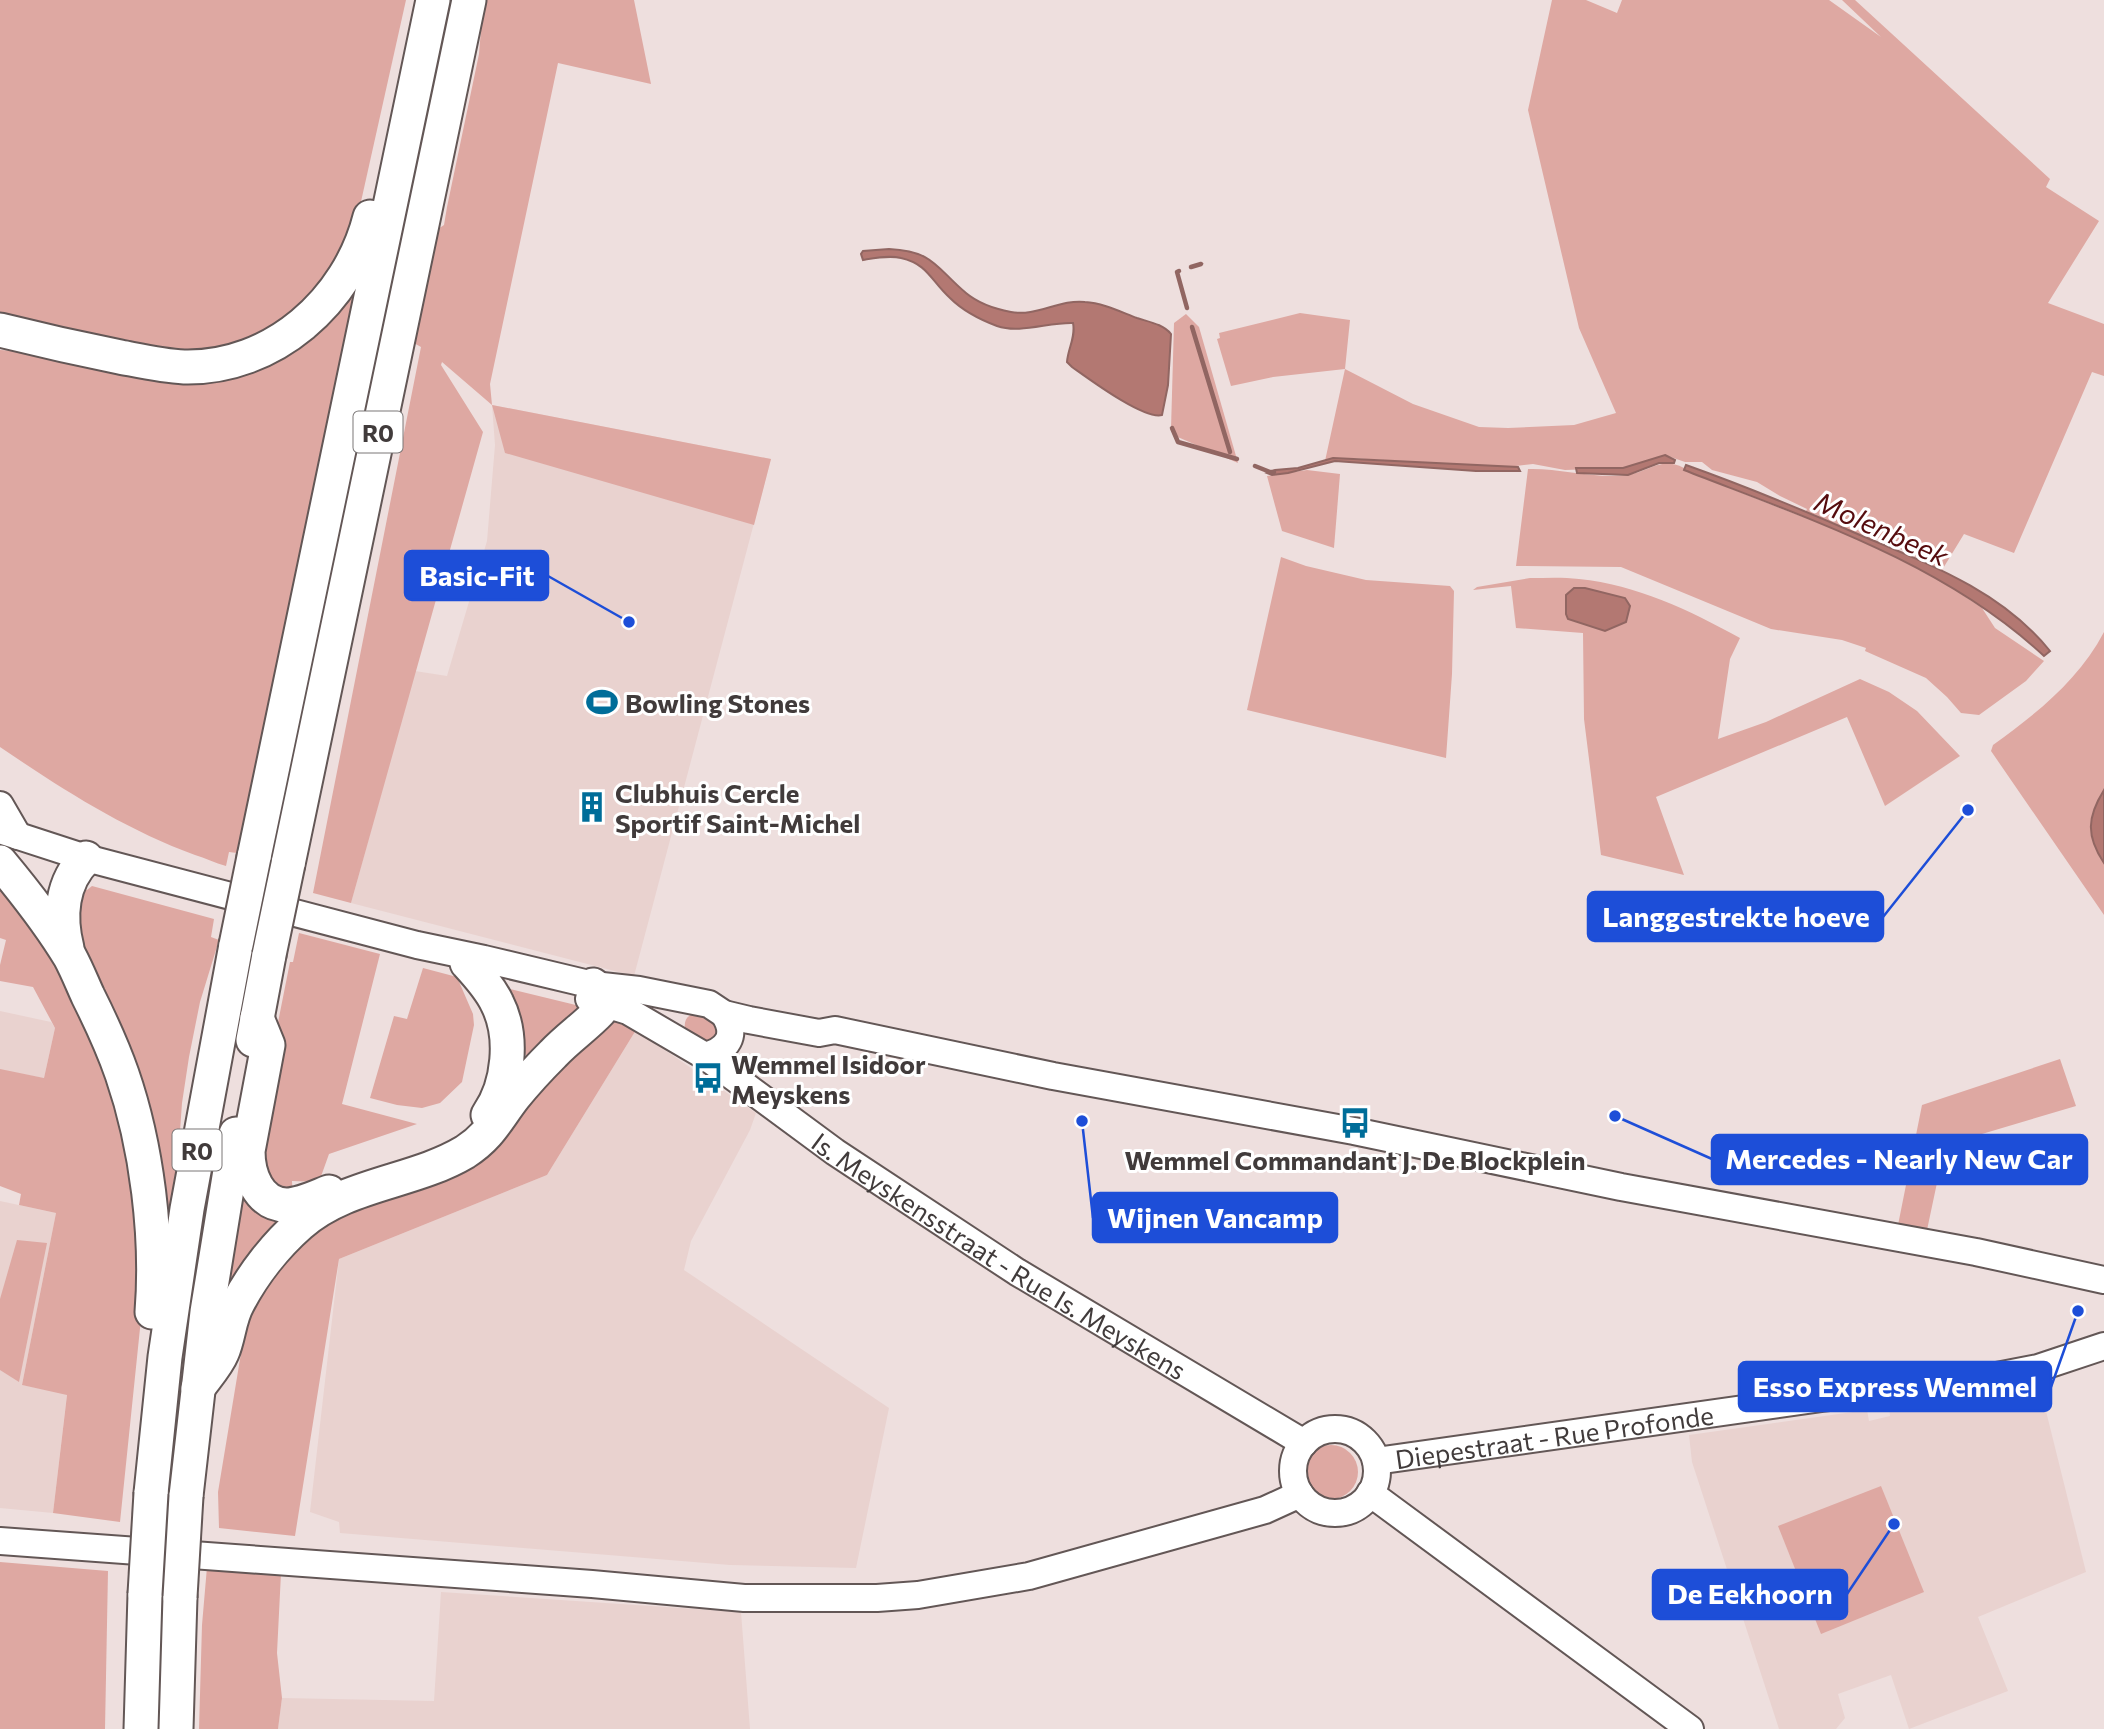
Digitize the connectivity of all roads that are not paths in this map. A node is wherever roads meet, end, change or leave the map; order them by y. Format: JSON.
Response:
{"nodes":[{"id":1,"x":433,"y":0,"type":"edge"},
{"id":2,"x":469,"y":0,"type":"edge"},
{"id":3,"x":394,"y":181,"type":"junction"},
{"id":4,"x":0,"y":330,"type":"edge"},
{"id":5,"x":0,"y":343,"type":"edge"},
{"id":6,"x":50,"y":343,"type":"junction"},
{"id":7,"x":0,"y":805,"type":"edge"},
{"id":8,"x":6,"y":843,"type":"edge"},
{"id":9,"x":86,"y":858,"type":"junction"},
{"id":10,"x":417,"y":945,"type":"junction"},
{"id":11,"x":70,"y":957,"type":"junction"},
{"id":12,"x":467,"y":963,"type":"junction"},
{"id":13,"x":609,"y":1000,"type":"junction"},
{"id":14,"x":696,"y":1001,"type":"junction"},
{"id":15,"x":724,"y":1014,"type":"junction"},
{"id":16,"x":257,"y":1017,"type":"junction"},
{"id":17,"x":679,"y":1040,"type":"junction"},
{"id":18,"x":705,"y":1056,"type":"junction"},
{"id":19,"x":2104,"y":1280,"type":"edge"},
{"id":20,"x":2104,"y":1346,"type":"edge"},
{"id":21,"x":165,"y":1357,"type":"junction"},
{"id":22,"x":198,"y":1388,"type":"junction"},
{"id":23,"x":1304,"y":1443,"type":"junction"},
{"id":24,"x":1376,"y":1461,"type":"junction"},
{"id":25,"x":1297,"y":1487,"type":"junction"},
{"id":26,"x":1370,"y":1493,"type":"junction"},
{"id":27,"x":0,"y":1523,"type":"edge"},
{"id":28,"x":0,"y":1541,"type":"edge"},
{"id":29,"x":117,"y":1542,"type":"junction"},
{"id":30,"x":141,"y":1729,"type":"edge"},
{"id":31,"x":176,"y":1729,"type":"edge"},
{"id":32,"x":1690,"y":1729,"type":"edge"}],
"edges":[{"from":1,"to":3,"type":"highway","number":"R0"},
{"from":2,"to":16,"type":"highway","number":"R0","bridge":true},
{"from":3,"to":6,"type":"highway"},
{"from":3,"to":21,"type":"highway","number":"R0","bridge":true},
{"from":4,"to":6,"type":"highway"},
{"from":5,"to":6,"type":"highway"},
{"from":7,"to":8,"type":"main road"},
{"from":8,"to":9,"type":"main road"},
{"from":8,"to":11,"type":"highway"},
{"from":9,"to":10,"type":"main road"},
{"from":9,"to":11,"type":"highway"},
{"from":10,"to":12,"type":"main road"},
{"from":10,"to":13,"type":"main road"},
{"from":11,"to":21,"type":"highway"},
{"from":12,"to":13,"type":"main road"},
{"from":12,"to":16,"type":"highway"},
{"from":13,"to":14,"type":"main road"},
{"from":13,"to":17,"type":"main road","name":"Is. Meyskensstraat - Rue Is. Meyskens"},
{"from":13,"to":22,"type":"highway"},
{"from":14,"to":15,"type":"main road"},
{"from":14,"to":17,"type":"main road"},
{"from":15,"to":18,"type":"main road"},
{"from":15,"to":19,"type":"main road"},
{"from":16,"to":22,"type":"highway","number":"R0"},
{"from":17,"to":18,"type":"main road","name":"Is. Meyskensstraat - Rue Is. Meyskens"},
{"from":18,"to":23,"type":"main road","name":"Is. Meyskensstraat - Rue Is. Meyskens"},
{"from":20,"to":24,"type":"main road","name":"Diepestraat - Rue Profonde"},
{"from":21,"to":30,"type":"highway","number":"R0","bridge":true},
{"from":22,"to":31,"type":"highway","number":"R0","bridge":true},
{"from":23,"to":24,"type":"main road"},
{"from":23,"to":25,"type":"main road"},
{"from":24,"to":26,"type":"main road"},
{"from":25,"to":26,"type":"main road"},
{"from":25,"to":29,"type":"main road"},
{"from":26,"to":32,"type":"main road"},
{"from":27,"to":29,"type":"main road"},
{"from":28,"to":29,"type":"main road"}]}
